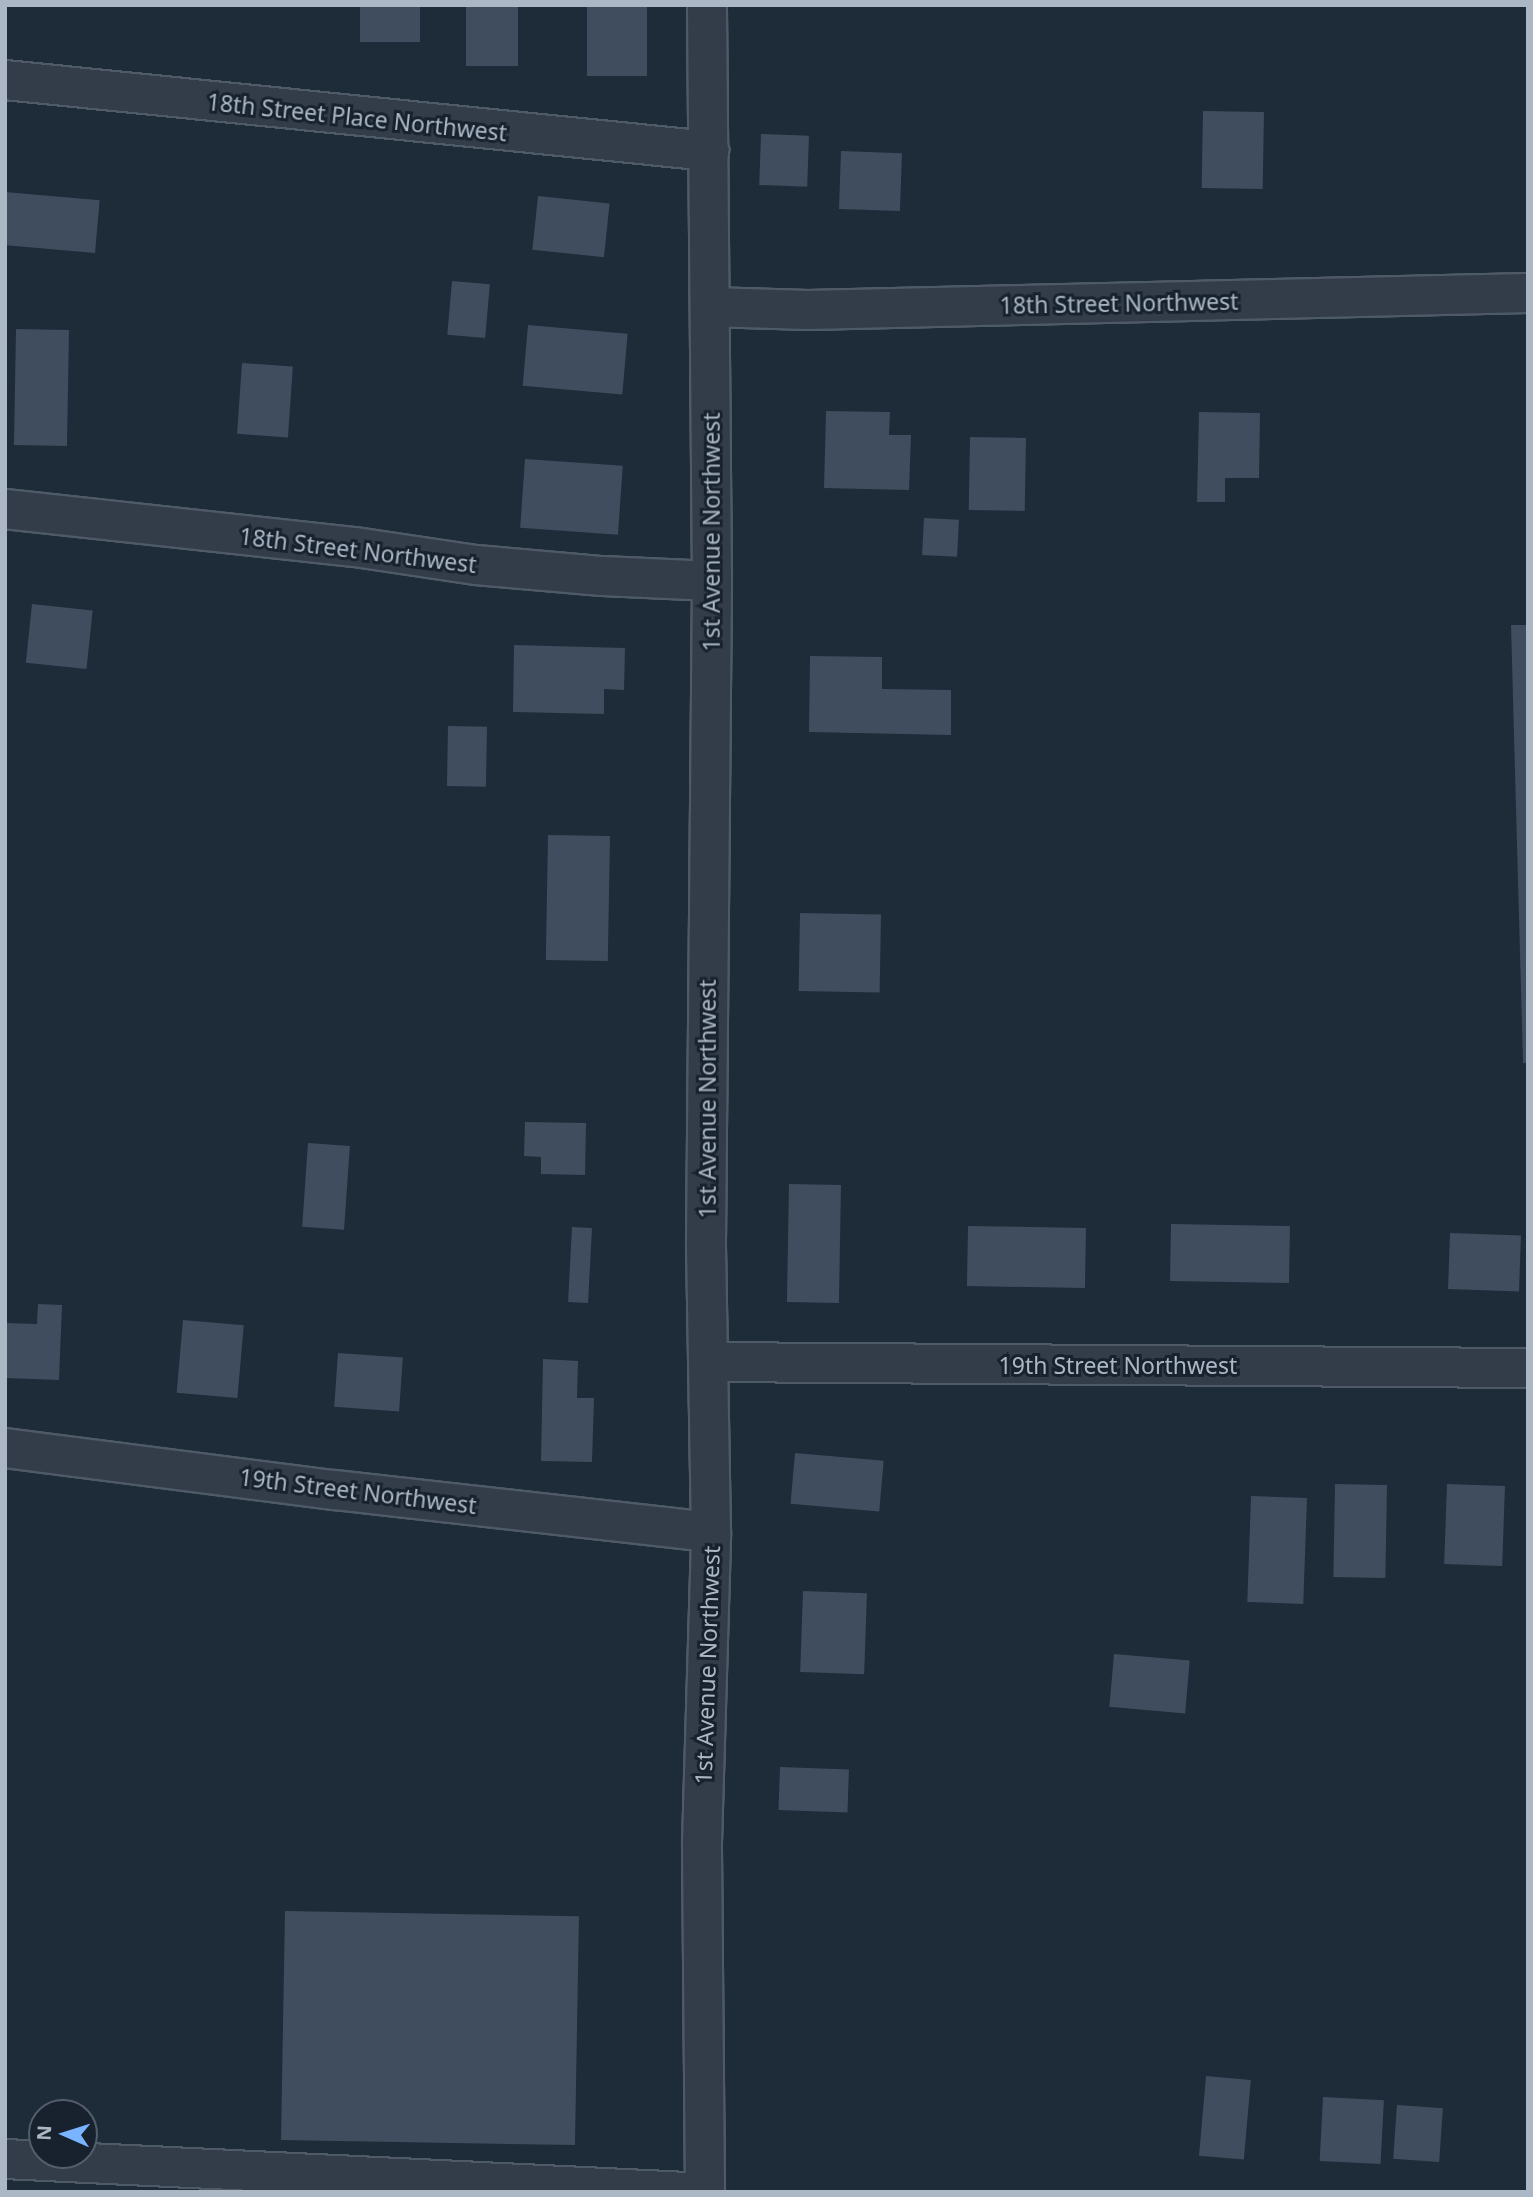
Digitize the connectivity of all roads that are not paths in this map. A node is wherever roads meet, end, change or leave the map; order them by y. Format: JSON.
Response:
{"nodes":[{"id":1,"x":707,"y":5,"type":"edge"},
{"id":2,"x":5,"y":80,"type":"edge"},
{"id":3,"x":709,"y":151,"type":"junction"},
{"id":4,"x":1528,"y":293,"type":"edge"},
{"id":5,"x":710,"y":307,"type":"junction"},
{"id":6,"x":5,"y":509,"type":"edge"},
{"id":7,"x":712,"y":581,"type":"junction"},
{"id":8,"x":708,"y":1362,"type":"junction"},
{"id":9,"x":1528,"y":1368,"type":"edge"},
{"id":10,"x":5,"y":1448,"type":"edge"},
{"id":11,"x":711,"y":1532,"type":"junction"},
{"id":12,"x":5,"y":2159,"type":"edge"},
{"id":13,"x":688,"y":2192,"type":"edge"},
{"id":14,"x":705,"y":2192,"type":"edge"}],
"edges":[{"from":1,"to":3,"type":"street","name":"1st Avenue Northwest"},
{"from":2,"to":3,"type":"street","name":"18th Street Place Northwest"},
{"from":3,"to":5,"type":"street","name":"1st Avenue Northwest"},
{"from":4,"to":5,"type":"street","name":"18th Street Northwest"},
{"from":5,"to":7,"type":"street","name":"1st Avenue Northwest"},
{"from":6,"to":7,"type":"street","name":"18th Street Northwest"},
{"from":7,"to":8,"type":"street","name":"1st Avenue Northwest"},
{"from":8,"to":9,"type":"street","name":"19th Street Northwest"},
{"from":8,"to":11,"type":"street","name":"1st Avenue Northwest"},
{"from":10,"to":11,"type":"street","name":"19th Street Northwest"},
{"from":11,"to":14,"type":"street","name":"1st Avenue Northwest"},
{"from":12,"to":13,"type":"street"}]}
